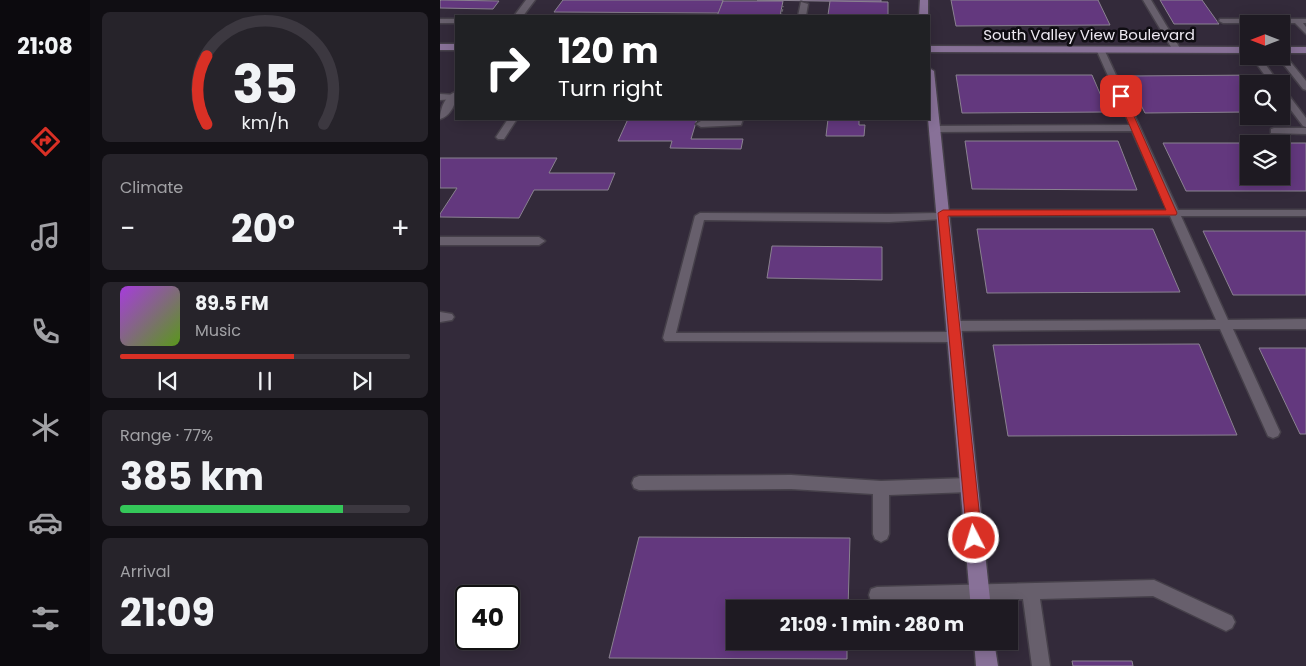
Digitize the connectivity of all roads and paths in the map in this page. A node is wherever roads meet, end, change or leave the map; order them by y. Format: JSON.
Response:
{"nodes":[{"id":1,"x":531,"y":0,"type":"edge"},
{"id":2,"x":924,"y":0,"type":"edge"},
{"id":3,"x":1147,"y":0,"type":"edge"},
{"id":4,"x":804,"y":4,"type":"dead end"},
{"id":5,"x":783,"y":6,"type":"dead end"},
{"id":6,"x":519,"y":15,"type":"edge"},
{"id":7,"x":781,"y":15,"type":"edge"},
{"id":8,"x":802,"y":15,"type":"edge"},
{"id":9,"x":924,"y":15,"type":"edge"},
{"id":10,"x":440,"y":21,"type":"edge"},
{"id":11,"x":455,"y":21,"type":"edge"},
{"id":12,"x":1223,"y":21,"type":"dead end"},
{"id":13,"x":1297,"y":21,"type":"junction"},
{"id":14,"x":1306,"y":21,"type":"edge"},
{"id":15,"x":1306,"y":32,"type":"edge"},
{"id":16,"x":440,"y":47,"type":"edge"},
{"id":17,"x":455,"y":47,"type":"edge"},
{"id":18,"x":930,"y":49,"type":"edge"},
{"id":19,"x":1100,"y":49,"type":"junction"},
{"id":20,"x":1177,"y":50,"type":"junction"},
{"id":21,"x":1240,"y":50,"type":"edge"},
{"id":22,"x":1290,"y":50,"type":"edge"},
{"id":23,"x":1306,"y":50,"type":"edge"},
{"id":24,"x":1290,"y":65,"type":"edge"},
{"id":25,"x":1302,"y":77,"type":"edge"},
{"id":26,"x":1306,"y":87,"type":"edge"},
{"id":27,"x":455,"y":96,"type":"edge"},
{"id":28,"x":440,"y":97,"type":"edge"},
{"id":29,"x":930,"y":98,"type":"edge"},
{"id":30,"x":1290,"y":103,"type":"edge"},
{"id":31,"x":440,"y":116,"type":"edge"},
{"id":32,"x":511,"y":120,"type":"edge"},
{"id":33,"x":739,"y":120,"type":"edge"},
{"id":34,"x":701,"y":124,"type":"dead end"},
{"id":35,"x":1306,"y":124,"type":"edge"},
{"id":36,"x":1135,"y":128,"type":"junction"},
{"id":37,"x":935,"y":129,"type":"junction"},
{"id":38,"x":1274,"y":131,"type":"dead end"},
{"id":39,"x":1306,"y":131,"type":"edge"},
{"id":40,"x":501,"y":136,"type":"dead end"},
{"id":41,"x":1172,"y":213,"type":"junction"},
{"id":42,"x":1306,"y":213,"type":"edge"},
{"id":43,"x":943,"y":214,"type":"junction"},
{"id":44,"x":440,"y":241,"type":"edge"},
{"id":45,"x":539,"y":241,"type":"dead end"},
{"id":46,"x":1306,"y":324,"type":"edge"},
{"id":47,"x":1223,"y":325,"type":"junction"},
{"id":48,"x":955,"y":332,"type":"junction"},
{"id":49,"x":1273,"y":432,"type":"dead end"},
{"id":50,"x":639,"y":483,"type":"dead end"},
{"id":51,"x":969,"y":486,"type":"junction"},
{"id":52,"x":881,"y":488,"type":"junction"},
{"id":53,"x":881,"y":534,"type":"dead end"},
{"id":54,"x":980,"y":591,"type":"junction"},
{"id":55,"x":1030,"y":591,"type":"junction"},
{"id":56,"x":877,"y":595,"type":"dead end"},
{"id":57,"x":980,"y":600,"type":"edge"},
{"id":58,"x":1226,"y":622,"type":"dead end"},
{"id":59,"x":985,"y":650,"type":"edge"},
{"id":60,"x":987,"y":666,"type":"edge"},
{"id":61,"x":1041,"y":666,"type":"edge"}],
"edges":[{"from":1,"to":6,"type":"street"},
{"from":2,"to":9,"type":"street"},
{"from":3,"to":20,"type":"lane"},
{"from":4,"to":8,"type":"lane"},
{"from":5,"to":7,"type":"path"},
{"from":10,"to":11,"type":"lane"},
{"from":12,"to":13,"type":"lane"},
{"from":13,"to":14,"type":"lane"},
{"from":13,"to":15,"type":"lane"},
{"from":16,"to":17,"type":"street"},
{"from":18,"to":19,"type":"street","name":"South Valley View Boulevard"},
{"from":19,"to":20,"type":"street","name":"South Valley View Boulevard"},
{"from":19,"to":36,"type":"lane"},
{"from":20,"to":21,"type":"street","name":"South Valley View Boulevard"},
{"from":22,"to":23,"type":"street"},
{"from":24,"to":25,"type":"lane"},
{"from":25,"to":26,"type":"lane"},
{"from":27,"to":28,"type":"lane"},
{"from":27,"to":31,"type":"street"},
{"from":29,"to":37,"type":"street"},
{"from":30,"to":35,"type":"lane"},
{"from":32,"to":40,"type":"lane"},
{"from":33,"to":34,"type":"lane"},
{"from":36,"to":37,"type":"lane"},
{"from":36,"to":41,"type":"lane"},
{"from":37,"to":43,"type":"street"},
{"from":38,"to":39,"type":"lane"},
{"from":41,"to":42,"type":"lane"},
{"from":41,"to":43,"type":"lane"},
{"from":41,"to":47,"type":"lane"},
{"from":43,"to":48,"type":"street"},
{"from":43,"to":48,"type":"lane"},
{"from":44,"to":45,"type":"lane"},
{"from":46,"to":47,"type":"lane"},
{"from":47,"to":48,"type":"lane"},
{"from":47,"to":49,"type":"lane"},
{"from":48,"to":51,"type":"street"},
{"from":50,"to":52,"type":"lane"},
{"from":51,"to":52,"type":"lane"},
{"from":51,"to":54,"type":"street"},
{"from":52,"to":53,"type":"lane"},
{"from":54,"to":55,"type":"lane"},
{"from":54,"to":56,"type":"lane"},
{"from":54,"to":57,"type":"street"},
{"from":55,"to":58,"type":"lane"},
{"from":55,"to":61,"type":"lane"},
{"from":59,"to":60,"type":"street"}]}
